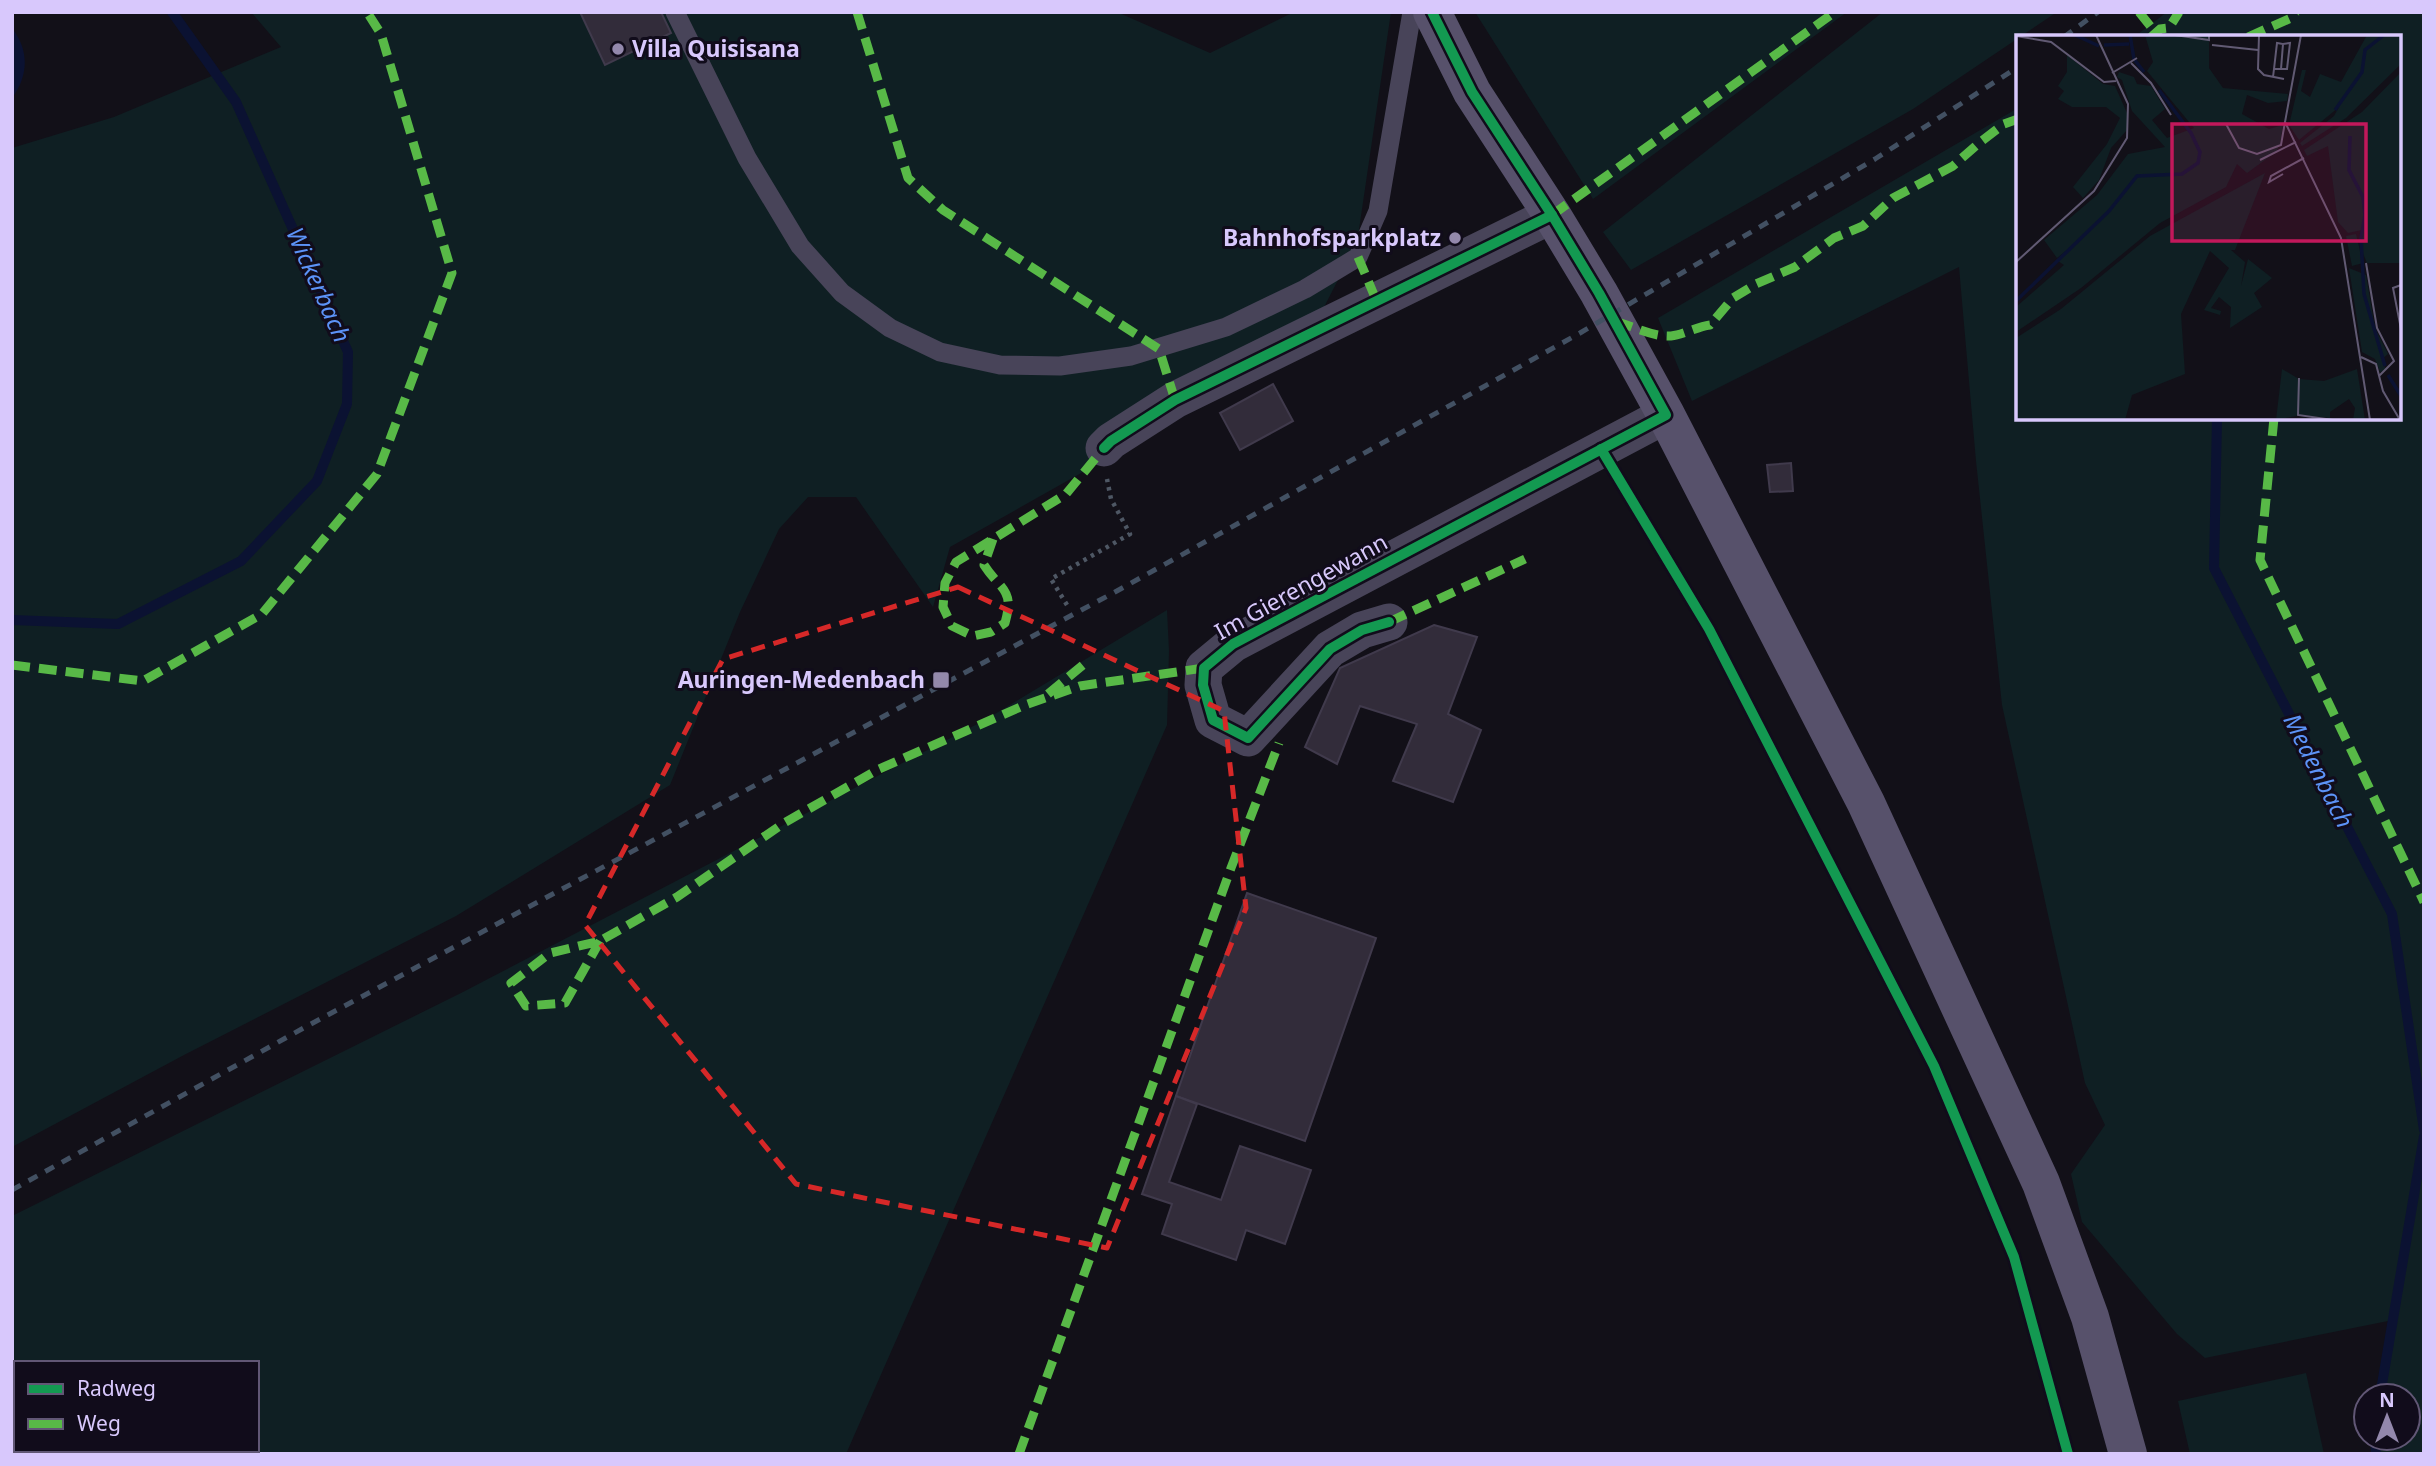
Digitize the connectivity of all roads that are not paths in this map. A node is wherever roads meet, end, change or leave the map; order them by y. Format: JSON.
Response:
{"nodes":[{"id":1,"x":674,"y":12,"type":"edge"},
{"id":2,"x":1412,"y":12,"type":"edge"},
{"id":3,"x":1432,"y":12,"type":"edge"},
{"id":4,"x":1552,"y":215,"type":"junction"},
{"id":5,"x":1666,"y":415,"type":"junction"},
{"id":6,"x":1104,"y":448,"type":"road end"},
{"id":7,"x":1390,"y":622,"type":"dead end"},
{"id":8,"x":2128,"y":1454,"type":"edge"}],
"edges":[{"from":1,"to":2,"type":"lane"},
{"from":3,"to":4,"type":"main road"},
{"from":4,"to":5,"type":"main road"},
{"from":4,"to":6,"type":"street"},
{"from":5,"to":7,"type":"street","name":"Im Gierengewann"},
{"from":5,"to":8,"type":"main road"}]}
